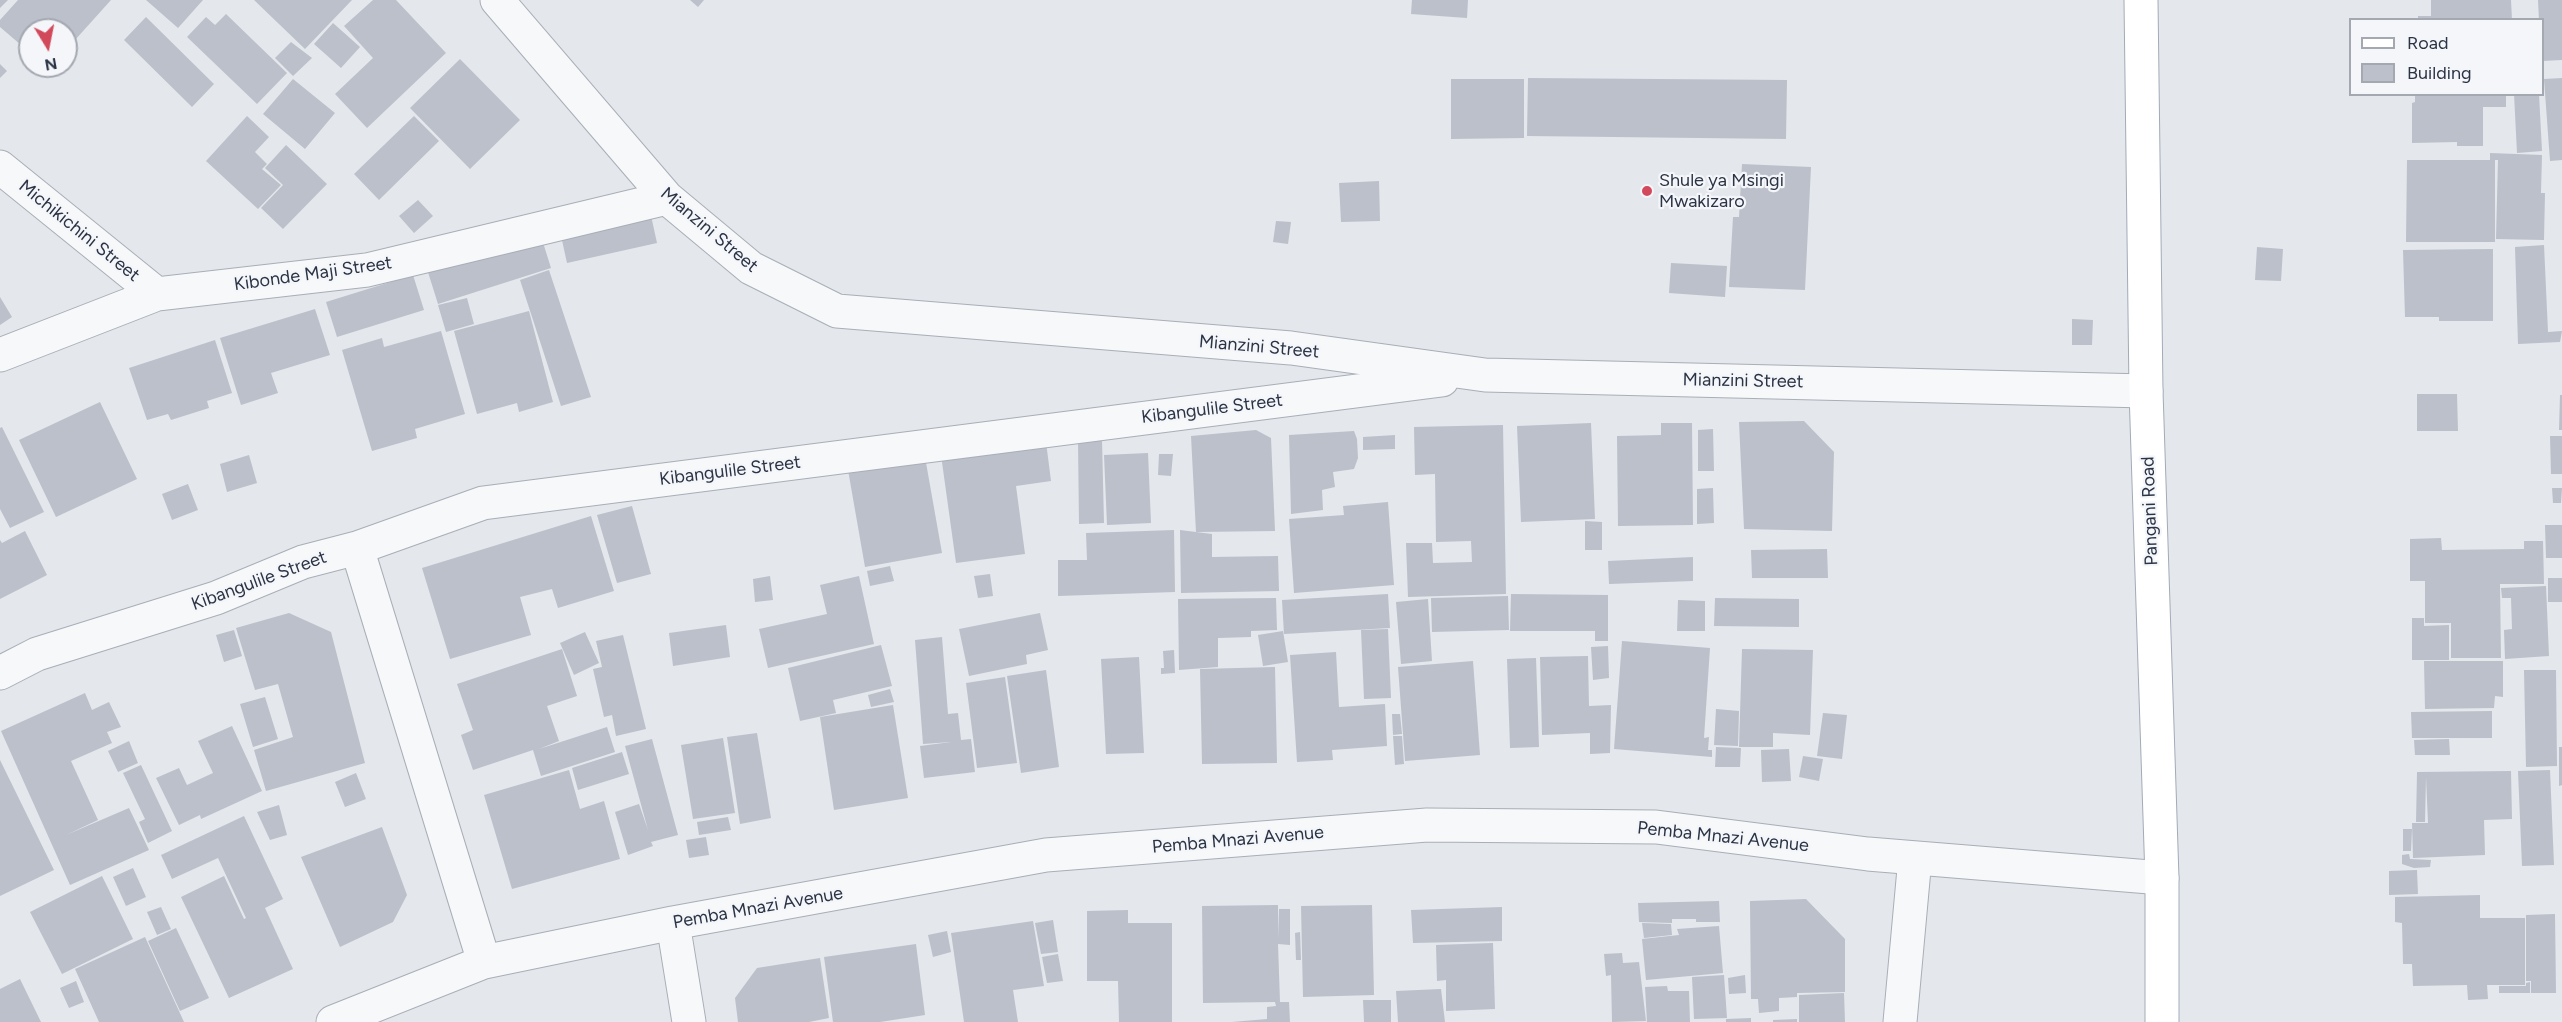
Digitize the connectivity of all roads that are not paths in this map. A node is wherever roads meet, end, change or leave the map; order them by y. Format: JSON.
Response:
{"nodes":[{"id":1,"x":497,"y":0,"type":"edge"},
{"id":2,"x":2141,"y":0,"type":"edge"},
{"id":3,"x":0,"y":167,"type":"edge"},
{"id":4,"x":667,"y":198,"type":"junction"},
{"id":5,"x":157,"y":294,"type":"junction"},
{"id":6,"x":0,"y":355,"type":"edge"},
{"id":7,"x":1485,"y":375,"type":"junction"},
{"id":8,"x":2146,"y":391,"type":"junction"},
{"id":9,"x":357,"y":548,"type":"junction"},
{"id":10,"x":0,"y":673,"type":"edge"},
{"id":11,"x":1916,"y":858,"type":"junction"},
{"id":12,"x":2162,"y":878,"type":"junction"},
{"id":13,"x":673,"y":923,"type":"junction"},
{"id":14,"x":484,"y":962,"type":"junction"},
{"id":15,"x":333,"y":1022,"type":"edge"},
{"id":16,"x":689,"y":1022,"type":"edge"},
{"id":17,"x":1900,"y":1022,"type":"edge"},
{"id":18,"x":2162,"y":1022,"type":"edge"}],
"edges":[{"from":1,"to":4,"type":"street","name":"Mianzini Street"},
{"from":2,"to":8,"type":"main road","name":"Pangani Road"},
{"from":3,"to":5,"type":"street","name":"Michikichini Street"},
{"from":4,"to":5,"type":"street","name":"Kibonde Maji Street"},
{"from":4,"to":7,"type":"street","name":"Mianzini Street"},
{"from":5,"to":6,"type":"street","name":"Kibonde Maji Street"},
{"from":7,"to":8,"type":"street","name":"Mianzini Street"},
{"from":7,"to":9,"type":"street","name":"Kibangulile Street"},
{"from":8,"to":12,"type":"main road","name":"Pangani Road"},
{"from":9,"to":10,"type":"street","name":"Kibangulile Street"},
{"from":9,"to":14,"type":"street"},
{"from":11,"to":12,"type":"street","name":"Pemba Mnazi Avenue"},
{"from":11,"to":13,"type":"street","name":"Pemba Mnazi Avenue"},
{"from":11,"to":17,"type":"street"},
{"from":12,"to":18,"type":"main road","name":"Pangani Road"},
{"from":13,"to":14,"type":"street","name":"Pemba Mnazi Avenue"},
{"from":13,"to":16,"type":"street"},
{"from":14,"to":15,"type":"street","name":"Pemba Mnazi Avenue"}]}
